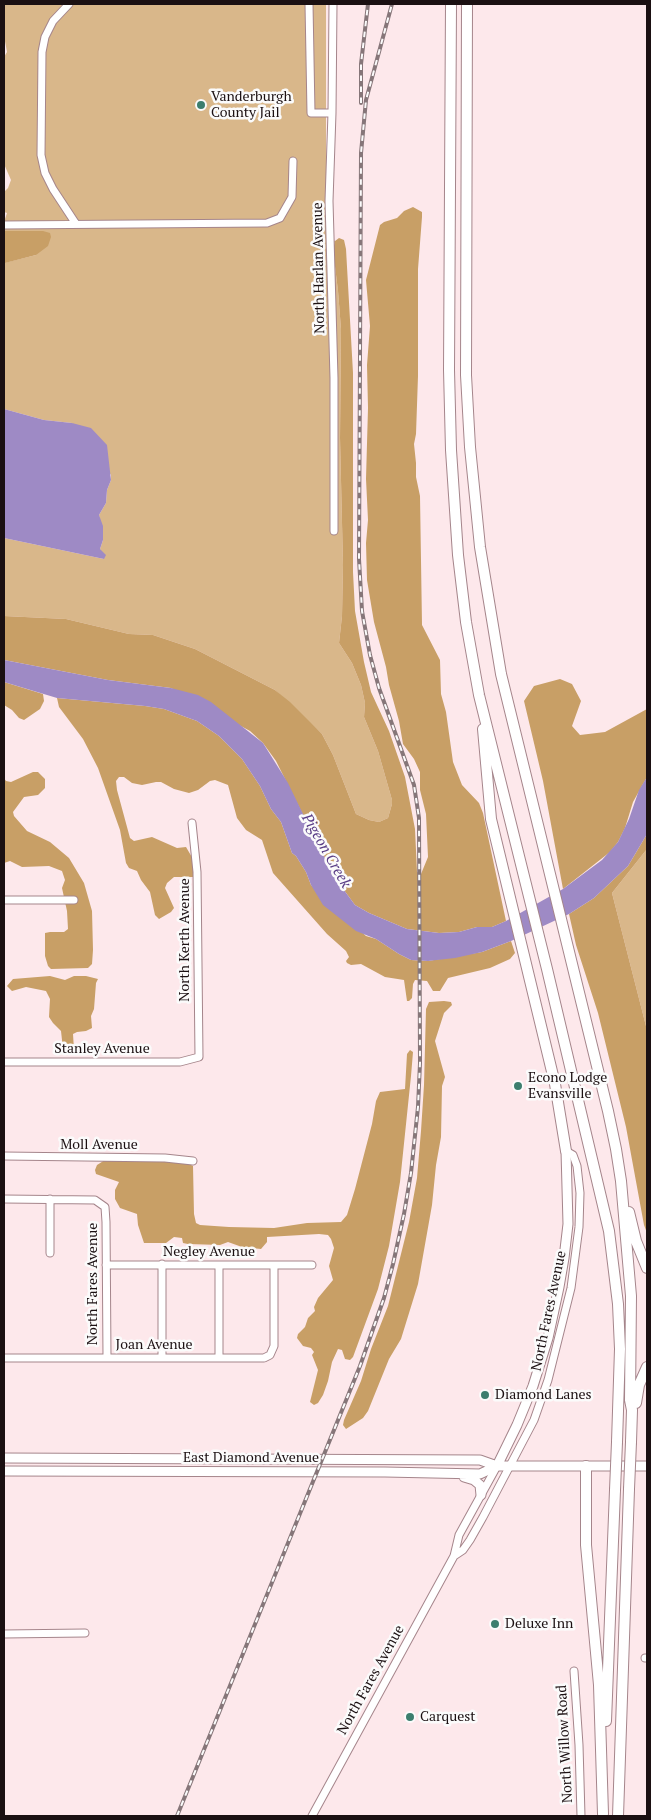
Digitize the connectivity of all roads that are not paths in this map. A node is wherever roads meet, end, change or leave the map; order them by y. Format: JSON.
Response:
{"nodes":[{"id":1,"x":69,"y":4,"type":"edge"},
{"id":2,"x":309,"y":4,"type":"edge"},
{"id":3,"x":333,"y":4,"type":"edge"},
{"id":4,"x":451,"y":4,"type":"edge"},
{"id":5,"x":467,"y":4,"type":"edge"},
{"id":6,"x":332,"y":113,"type":"junction"},
{"id":7,"x":293,"y":161,"type":"dead end"},
{"id":8,"x":76,"y":224,"type":"junction"},
{"id":9,"x":4,"y":226,"type":"edge"},
{"id":10,"x":334,"y":532,"type":"dead end"},
{"id":11,"x":479,"y":695,"type":"junction"},
{"id":12,"x":192,"y":823,"type":"dead end"},
{"id":13,"x":4,"y":900,"type":"edge"},
{"id":14,"x":74,"y":900,"type":"dead end"},
{"id":15,"x":199,"y":1057,"type":"joint"},
{"id":16,"x":4,"y":1062,"type":"edge"},
{"id":17,"x":566,"y":1151,"type":"junction"},
{"id":18,"x":4,"y":1156,"type":"edge"},
{"id":19,"x":193,"y":1161,"type":"dead end"},
{"id":20,"x":621,"y":1182,"type":"junction"},
{"id":21,"x":4,"y":1199,"type":"edge"},
{"id":22,"x":50,"y":1200,"type":"junction"},
{"id":23,"x":50,"y":1253,"type":"dead end"},
{"id":24,"x":162,"y":1264,"type":"junction"},
{"id":25,"x":106,"y":1265,"type":"junction"},
{"id":26,"x":219,"y":1265,"type":"junction"},
{"id":27,"x":274,"y":1265,"type":"junction"},
{"id":28,"x":312,"y":1265,"type":"dead end"},
{"id":29,"x":647,"y":1268,"type":"edge"},
{"id":30,"x":162,"y":1357,"type":"junction"},
{"id":31,"x":4,"y":1358,"type":"edge"},
{"id":32,"x":107,"y":1358,"type":"junction"},
{"id":33,"x":219,"y":1358,"type":"junction"},
{"id":34,"x":647,"y":1367,"type":"edge"},
{"id":35,"x":632,"y":1410,"type":"junction"},
{"id":36,"x":4,"y":1458,"type":"edge"},
{"id":37,"x":497,"y":1466,"type":"junction"},
{"id":38,"x":510,"y":1466,"type":"junction"},
{"id":39,"x":586,"y":1466,"type":"junction"},
{"id":40,"x":647,"y":1466,"type":"edge"},
{"id":41,"x":4,"y":1471,"type":"edge"},
{"id":42,"x":456,"y":1474,"type":"junction"},
{"id":43,"x":481,"y":1495,"type":"junction"},
{"id":44,"x":454,"y":1556,"type":"junction"},
{"id":45,"x":85,"y":1633,"type":"dead end"},
{"id":46,"x":4,"y":1634,"type":"edge"},
{"id":47,"x":574,"y":1671,"type":"dead end"},
{"id":48,"x":602,"y":1815,"type":"edge"},
{"id":49,"x":312,"y":1816,"type":"edge"},
{"id":50,"x":581,"y":1816,"type":"edge"},
{"id":51,"x":618,"y":1816,"type":"edge"}],
"edges":[{"from":1,"to":8,"type":"street"},
{"from":2,"to":6,"type":"street"},
{"from":3,"to":6,"type":"street","name":"North Harlan Avenue"},
{"from":4,"to":11,"type":"highway"},
{"from":5,"to":20,"type":"highway"},
{"from":6,"to":10,"type":"street","name":"North Harlan Avenue"},
{"from":7,"to":8,"type":"street"},
{"from":8,"to":9,"type":"street"},
{"from":11,"to":17,"type":"highway"},
{"from":11,"to":48,"type":"highway","bridge":true},
{"from":12,"to":15,"type":"street","name":"North Kerth Avenue"},
{"from":13,"to":14,"type":"street"},
{"from":15,"to":16,"type":"street","name":"Stanley Avenue"},
{"from":17,"to":37,"type":"main road","name":"North Fares Avenue"},
{"from":17,"to":38,"type":"street","name":"North Fares Avenue"},
{"from":18,"to":19,"type":"street","name":"Moll Avenue"},
{"from":20,"to":29,"type":"highway"},
{"from":20,"to":35,"type":"highway"},
{"from":21,"to":22,"type":"street"},
{"from":22,"to":23,"type":"street"},
{"from":22,"to":25,"type":"street","name":"North Fares Avenue"},
{"from":24,"to":25,"type":"street","name":"Negley Avenue"},
{"from":24,"to":26,"type":"street","name":"Negley Avenue"},
{"from":24,"to":30,"type":"street"},
{"from":25,"to":32,"type":"street","name":"North Fares Avenue"},
{"from":26,"to":27,"type":"street","name":"Negley Avenue"},
{"from":26,"to":33,"type":"street"},
{"from":27,"to":28,"type":"street","name":"Negley Avenue"},
{"from":27,"to":33,"type":"street","name":"Joan Avenue"},
{"from":30,"to":32,"type":"street","name":"Joan Avenue"},
{"from":30,"to":33,"type":"street","name":"Joan Avenue"},
{"from":31,"to":32,"type":"street","name":"Joan Avenue"},
{"from":34,"to":35,"type":"highway"},
{"from":35,"to":51,"type":"highway","bridge":true},
{"from":36,"to":37,"type":"main road","name":"East Diamond Avenue"},
{"from":37,"to":38,"type":"main road","name":"East Diamond Avenue"},
{"from":37,"to":42,"type":"main road","name":"East Diamond Avenue"},
{"from":37,"to":43,"type":"street","name":"North Fares Avenue"},
{"from":38,"to":39,"type":"main road","name":"East Diamond Avenue"},
{"from":38,"to":44,"type":"street","name":"North Fares Avenue"},
{"from":39,"to":40,"type":"main road","name":"East Diamond Avenue"},
{"from":39,"to":48,"type":"highway"},
{"from":41,"to":42,"type":"main road","name":"East Diamond Avenue"},
{"from":42,"to":43,"type":"main road"},
{"from":43,"to":44,"type":"street","name":"North Fares Avenue"},
{"from":44,"to":49,"type":"street","name":"North Fares Avenue"},
{"from":45,"to":46,"type":"street"},
{"from":47,"to":50,"type":"street","name":"North Willow Road"}]}
